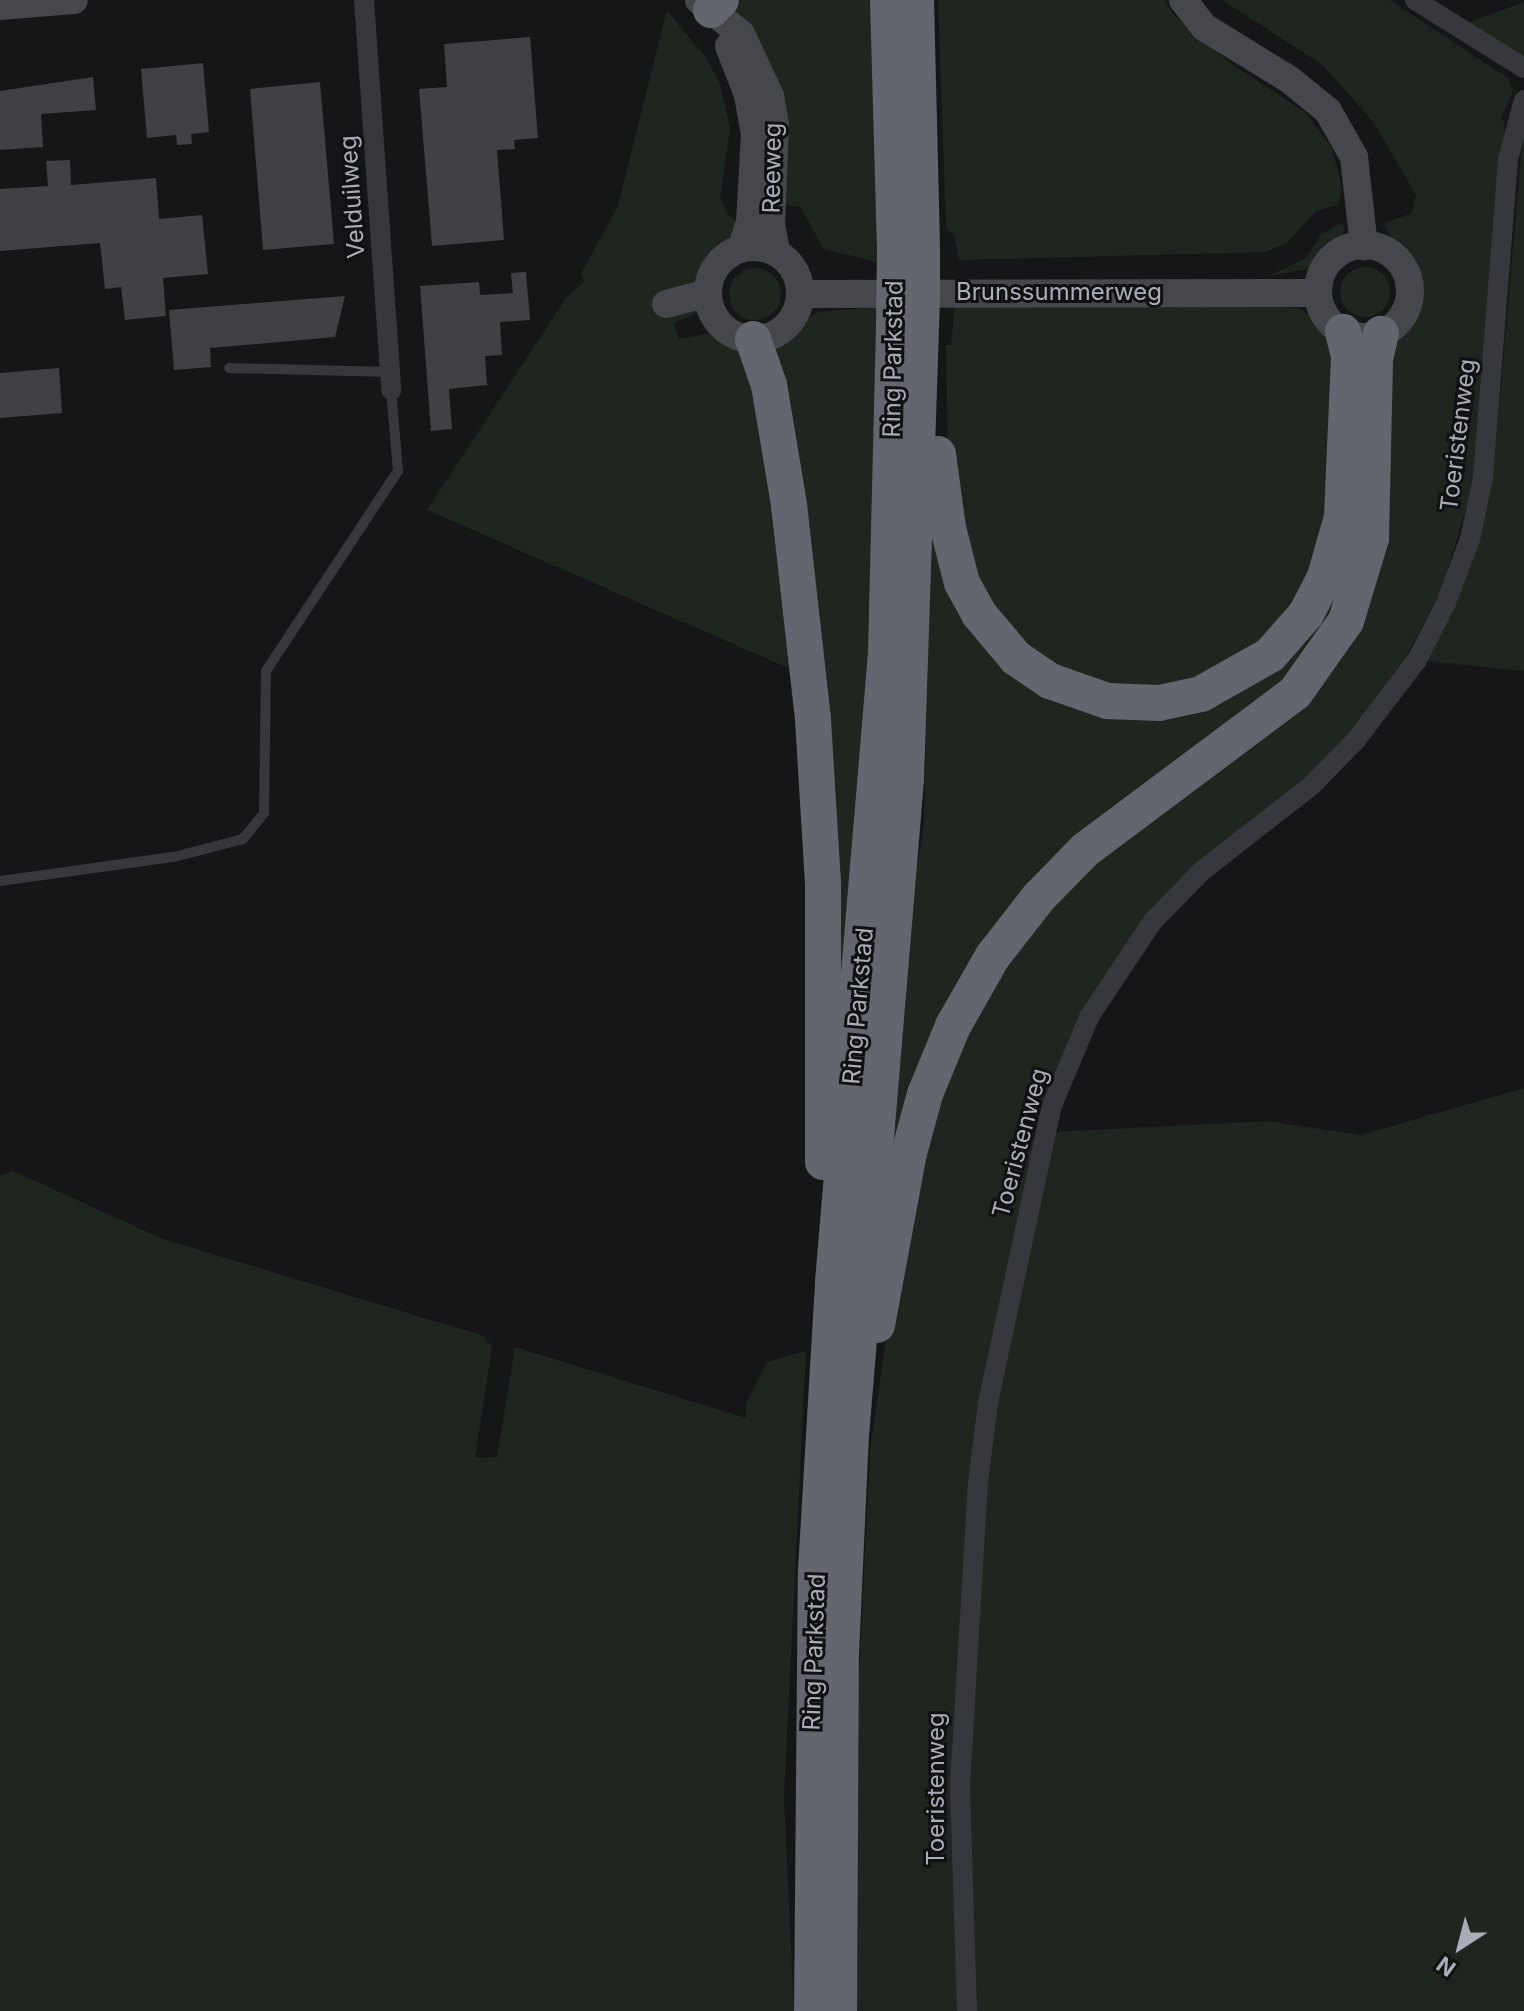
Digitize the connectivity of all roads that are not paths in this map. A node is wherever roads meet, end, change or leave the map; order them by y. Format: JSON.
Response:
{"nodes":[{"id":1,"x":364,"y":0,"type":"edge"},
{"id":2,"x":888,"y":0,"type":"edge"},
{"id":3,"x":916,"y":0,"type":"edge"},
{"id":4,"x":1183,"y":0,"type":"edge"},
{"id":5,"x":1415,"y":0,"type":"edge"},
{"id":6,"x":61,"y":1,"type":"edge"},
{"id":7,"x":710,"y":3,"type":"edge"},
{"id":8,"x":0,"y":6,"type":"edge"},
{"id":9,"x":1524,"y":68,"type":"edge"},
{"id":10,"x":1524,"y":100,"type":"edge"},
{"id":11,"x":1364,"y":246,"type":"junction"},
{"id":12,"x":741,"y":249,"type":"junction"},
{"id":13,"x":908,"y":251,"type":"junction"},
{"id":14,"x":776,"y":252,"type":"junction"},
{"id":15,"x":708,"y":293,"type":"junction"},
{"id":16,"x":1318,"y":293,"type":"junction"},
{"id":17,"x":800,"y":294,"type":"junction"},
{"id":18,"x":666,"y":304,"type":"dead end"},
{"id":19,"x":908,"y":322,"type":"junction"},
{"id":20,"x":1343,"y":332,"type":"junction"},
{"id":21,"x":1381,"y":334,"type":"junction"},
{"id":22,"x":753,"y":339,"type":"junction"},
{"id":23,"x":229,"y":368,"type":"dead end"},
{"id":24,"x":391,"y":381,"type":"junction"},
{"id":25,"x":0,"y":881,"type":"edge"},
{"id":26,"x":828,"y":1359,"type":"junction"},
{"id":27,"x":851,"y":1435,"type":"junction"},
{"id":28,"x":812,"y":2011,"type":"edge"},
{"id":29,"x":839,"y":2011,"type":"edge"},
{"id":30,"x":967,"y":2011,"type":"edge"}],
"edges":[{"from":1,"to":24,"type":"street","name":"Velduilweg"},
{"from":2,"to":13,"type":"highway","name":"Ring Parkstad"},
{"from":3,"to":13,"type":"highway","name":"Ring Parkstad"},
{"from":4,"to":11,"type":"street"},
{"from":5,"to":9,"type":"street"},
{"from":6,"to":8,"type":"street"},
{"from":7,"to":12,"type":"street","name":"Reeweg"},
{"from":7,"to":14,"type":"street","name":"Reeweg"},
{"from":10,"to":30,"type":"street","name":"Toeristenweg"},
{"from":11,"to":16,"type":"street"},
{"from":11,"to":21,"type":"street"},
{"from":12,"to":14,"type":"street"},
{"from":12,"to":15,"type":"street"},
{"from":13,"to":19,"type":"highway","name":"Ring Parkstad","bridge":true},
{"from":14,"to":17,"type":"street"},
{"from":15,"to":18,"type":"street"},
{"from":15,"to":22,"type":"street"},
{"from":16,"to":17,"type":"street","name":"Brunssummerweg"},
{"from":16,"to":20,"type":"street"},
{"from":17,"to":22,"type":"street"},
{"from":19,"to":20,"type":"highway"},
{"from":19,"to":26,"type":"highway","name":"Ring Parkstad"},
{"from":19,"to":27,"type":"highway","name":"Ring Parkstad"},
{"from":20,"to":21,"type":"street"},
{"from":21,"to":27,"type":"highway"},
{"from":22,"to":26,"type":"highway"},
{"from":23,"to":24,"type":"lane"},
{"from":24,"to":25,"type":"lane"},
{"from":26,"to":28,"type":"highway","name":"Ring Parkstad"},
{"from":27,"to":29,"type":"highway","name":"Ring Parkstad"}]}
